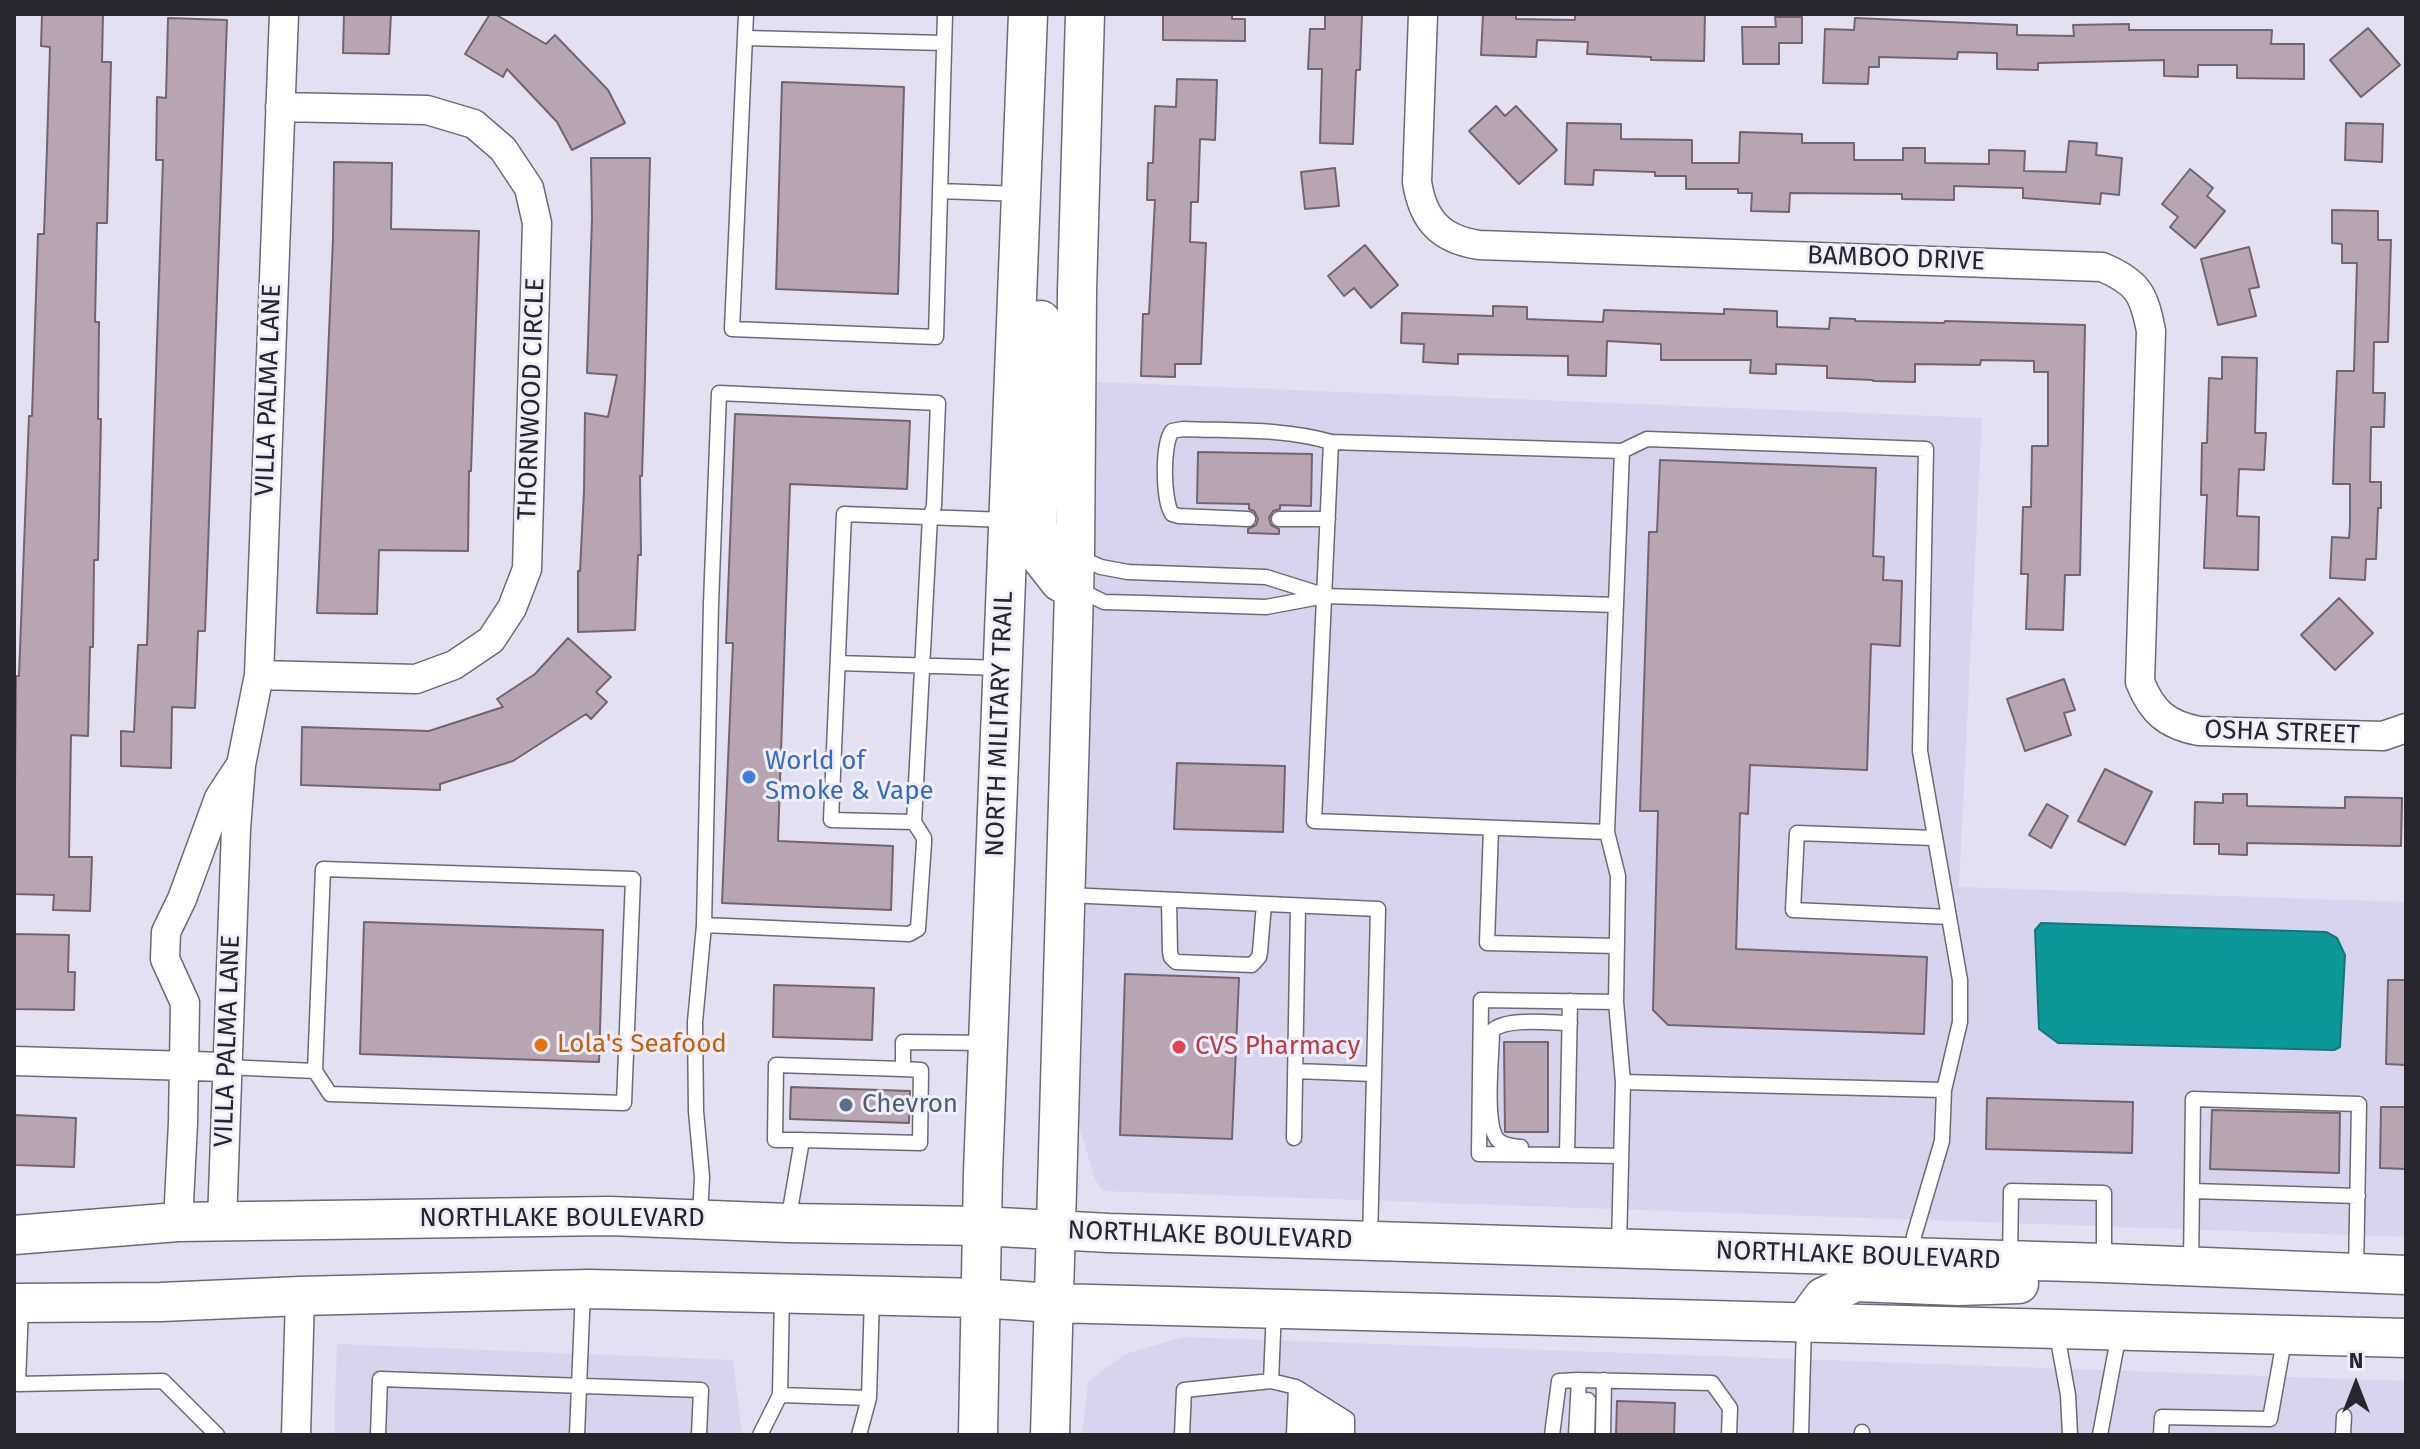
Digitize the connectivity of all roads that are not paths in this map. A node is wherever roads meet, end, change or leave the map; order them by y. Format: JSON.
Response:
{"nodes":[{"id":1,"x":284,"y":14,"type":"edge"},
{"id":2,"x":746,"y":14,"type":"edge"},
{"id":3,"x":945,"y":14,"type":"edge"},
{"id":4,"x":1028,"y":14,"type":"edge"},
{"id":5,"x":1060,"y":14,"type":"edge"},
{"id":6,"x":1085,"y":14,"type":"edge"},
{"id":7,"x":1423,"y":14,"type":"edge"},
{"id":8,"x":745,"y":38,"type":"junction"},
{"id":9,"x":944,"y":43,"type":"junction"},
{"id":10,"x":280,"y":107,"type":"junction"},
{"id":11,"x":940,"y":191,"type":"junction"},
{"id":12,"x":1020,"y":209,"type":"junction"},
{"id":13,"x":1077,"y":291,"type":"junction"},
{"id":14,"x":1331,"y":442,"type":"junction"},
{"id":15,"x":1622,"y":451,"type":"junction"},
{"id":16,"x":930,"y":517,"type":"junction"},
{"id":17,"x":1248,"y":519,"type":"dead end"},
{"id":18,"x":1279,"y":519,"type":"dead end"},
{"id":19,"x":1328,"y":519,"type":"junction"},
{"id":20,"x":1008,"y":520,"type":"junction"},
{"id":21,"x":1074,"y":572,"type":"junction"},
{"id":22,"x":1325,"y":596,"type":"junction"},
{"id":23,"x":1616,"y":605,"type":"junction"},
{"id":24,"x":838,"y":663,"type":"junction"},
{"id":25,"x":923,"y":665,"type":"junction"},
{"id":26,"x":1003,"y":668,"type":"junction"},
{"id":27,"x":259,"y":675,"type":"junction"},
{"id":28,"x":2159,"y":715,"type":"joint"},
{"id":29,"x":2406,"y":728,"type":"edge"},
{"id":30,"x":241,"y":765,"type":"junction"},
{"id":31,"x":914,"y":822,"type":"junction"},
{"id":32,"x":1491,"y":829,"type":"junction"},
{"id":33,"x":1607,"y":832,"type":"junction"},
{"id":34,"x":1934,"y":838,"type":"junction"},
{"id":35,"x":1066,"y":895,"type":"junction"},
{"id":36,"x":1169,"y":900,"type":"junction"},
{"id":37,"x":1264,"y":904,"type":"junction"},
{"id":38,"x":1298,"y":906,"type":"junction"},
{"id":39,"x":1949,"y":917,"type":"junction"},
{"id":40,"x":704,"y":925,"type":"junction"},
{"id":41,"x":1617,"y":946,"type":"junction"},
{"id":42,"x":1570,"y":1001,"type":"junction"},
{"id":43,"x":1616,"y":1002,"type":"junction"},
{"id":44,"x":1570,"y":1023,"type":"junction"},
{"id":45,"x":988,"y":1043,"type":"junction"},
{"id":46,"x":14,"y":1061,"type":"edge"},
{"id":47,"x":184,"y":1067,"type":"junction"},
{"id":48,"x":226,"y":1067,"type":"junction"},
{"id":49,"x":903,"y":1069,"type":"junction"},
{"id":50,"x":315,"y":1071,"type":"junction"},
{"id":51,"x":1295,"y":1071,"type":"junction"},
{"id":52,"x":1374,"y":1074,"type":"junction"},
{"id":53,"x":1623,"y":1082,"type":"junction"},
{"id":54,"x":1944,"y":1090,"type":"junction"},
{"id":55,"x":1294,"y":1138,"type":"dead end"},
{"id":56,"x":802,"y":1140,"type":"junction"},
{"id":57,"x":1538,"y":1155,"type":"junction"},
{"id":58,"x":1567,"y":1155,"type":"junction"},
{"id":59,"x":1621,"y":1156,"type":"junction"},
{"id":60,"x":2192,"y":1191,"type":"junction"},
{"id":61,"x":2358,"y":1196,"type":"junction"},
{"id":62,"x":700,"y":1219,"type":"junction"},
{"id":63,"x":178,"y":1222,"type":"junction"},
{"id":64,"x":222,"y":1222,"type":"junction"},
{"id":65,"x":788,"y":1223,"type":"junction"},
{"id":66,"x":981,"y":1226,"type":"junction"},
{"id":67,"x":1054,"y":1231,"type":"junction"},
{"id":68,"x":14,"y":1235,"type":"edge"},
{"id":69,"x":1370,"y":1241,"type":"junction"},
{"id":70,"x":1619,"y":1249,"type":"junction"},
{"id":71,"x":1913,"y":1257,"type":"junction"},
{"id":72,"x":2010,"y":1260,"type":"junction"},
{"id":73,"x":2104,"y":1263,"type":"junction"},
{"id":74,"x":2191,"y":1267,"type":"junction"},
{"id":75,"x":2356,"y":1273,"type":"junction"},
{"id":76,"x":2406,"y":1275,"type":"edge"},
{"id":77,"x":583,"y":1289,"type":"junction"},
{"id":78,"x":782,"y":1294,"type":"junction"},
{"id":79,"x":300,"y":1296,"type":"junction"},
{"id":80,"x":872,"y":1296,"type":"junction"},
{"id":81,"x":980,"y":1298,"type":"junction"},
{"id":82,"x":18,"y":1303,"type":"edge"},
{"id":83,"x":1053,"y":1303,"type":"junction"},
{"id":84,"x":1274,"y":1309,"type":"junction"},
{"id":85,"x":1804,"y":1323,"type":"junction"},
{"id":86,"x":2056,"y":1329,"type":"junction"},
{"id":87,"x":2119,"y":1331,"type":"junction"},
{"id":88,"x":2285,"y":1335,"type":"junction"},
{"id":89,"x":2406,"y":1338,"type":"edge"},
{"id":90,"x":1590,"y":1380,"type":"junction"},
{"id":91,"x":1271,"y":1381,"type":"junction"},
{"id":92,"x":16,"y":1384,"type":"edge"},
{"id":93,"x":579,"y":1385,"type":"junction"},
{"id":94,"x":780,"y":1395,"type":"junction"},
{"id":95,"x":869,"y":1398,"type":"junction"},
{"id":96,"x":1322,"y":1403,"type":"junction"},
{"id":97,"x":2344,"y":1416,"type":"dead end"},
{"id":98,"x":293,"y":1434,"type":"edge"},
{"id":99,"x":217,"y":1435,"type":"edge"},
{"id":100,"x":378,"y":1435,"type":"edge"},
{"id":101,"x":577,"y":1435,"type":"edge"},
{"id":102,"x":699,"y":1435,"type":"edge"},
{"id":103,"x":760,"y":1435,"type":"edge"},
{"id":104,"x":859,"y":1435,"type":"edge"},
{"id":105,"x":978,"y":1435,"type":"edge"},
{"id":106,"x":1050,"y":1435,"type":"edge"},
{"id":107,"x":1182,"y":1435,"type":"edge"},
{"id":108,"x":1294,"y":1435,"type":"edge"},
{"id":109,"x":1308,"y":1435,"type":"edge"},
{"id":110,"x":1321,"y":1435,"type":"edge"},
{"id":111,"x":1334,"y":1435,"type":"edge"},
{"id":112,"x":1347,"y":1435,"type":"edge"},
{"id":113,"x":1552,"y":1435,"type":"edge"},
{"id":114,"x":1576,"y":1435,"type":"edge"},
{"id":115,"x":1587,"y":1435,"type":"edge"},
{"id":116,"x":1603,"y":1435,"type":"edge"},
{"id":117,"x":1729,"y":1435,"type":"edge"},
{"id":118,"x":1801,"y":1435,"type":"edge"},
{"id":119,"x":2070,"y":1435,"type":"edge"},
{"id":120,"x":2100,"y":1435,"type":"edge"},
{"id":121,"x":2161,"y":1435,"type":"edge"},
{"id":122,"x":2343,"y":1435,"type":"edge"}],
"edges":[{"from":1,"to":10,"type":"street","name":"VILLA PALMA LANE"},
{"from":2,"to":8,"type":"lane"},
{"from":3,"to":9,"type":"lane"},
{"from":4,"to":12,"type":"main road","name":"NORTH MILITARY TRAIL"},
{"from":5,"to":13,"type":"main road"},
{"from":6,"to":13,"type":"main road"},
{"from":7,"to":28,"type":"street","name":"BAMBOO DRIVE"},
{"from":8,"to":9,"type":"lane"},
{"from":8,"to":11,"type":"lane"},
{"from":9,"to":11,"type":"lane"},
{"from":10,"to":27,"type":"street","name":"VILLA PALMA LANE"},
{"from":10,"to":27,"type":"street","name":"THORNWOOD CIRCLE"},
{"from":11,"to":12,"type":"lane"},
{"from":12,"to":20,"type":"main road","name":"NORTH MILITARY TRAIL"},
{"from":12,"to":21,"type":"main road"},
{"from":13,"to":21,"type":"main road"},
{"from":14,"to":15,"type":"lane"},
{"from":14,"to":17,"type":"lane"},
{"from":14,"to":19,"type":"lane"},
{"from":15,"to":23,"type":"lane"},
{"from":15,"to":34,"type":"lane"},
{"from":16,"to":20,"type":"lane"},
{"from":16,"to":24,"type":"lane"},
{"from":16,"to":25,"type":"lane"},
{"from":16,"to":40,"type":"lane"},
{"from":18,"to":19,"type":"lane"},
{"from":19,"to":22,"type":"lane"},
{"from":20,"to":26,"type":"main road","name":"NORTH MILITARY TRAIL"},
{"from":21,"to":22,"type":"lane"},
{"from":21,"to":22,"type":"lane"},
{"from":21,"to":35,"type":"main road"},
{"from":22,"to":23,"type":"lane"},
{"from":22,"to":32,"type":"lane"},
{"from":23,"to":33,"type":"lane"},
{"from":24,"to":25,"type":"lane"},
{"from":24,"to":31,"type":"lane"},
{"from":25,"to":26,"type":"lane"},
{"from":25,"to":31,"type":"lane"},
{"from":26,"to":45,"type":"main road","name":"NORTH MILITARY TRAIL"},
{"from":27,"to":30,"type":"street","name":"VILLA PALMA LANE"},
{"from":28,"to":29,"type":"street","name":"OSHA STREET"},
{"from":30,"to":47,"type":"street","name":"VILLA PALMA LANE"},
{"from":30,"to":48,"type":"street","name":"VILLA PALMA LANE"},
{"from":31,"to":40,"type":"lane"},
{"from":32,"to":33,"type":"lane"},
{"from":32,"to":41,"type":"lane"},
{"from":33,"to":41,"type":"lane"},
{"from":34,"to":39,"type":"lane"},
{"from":34,"to":39,"type":"lane"},
{"from":35,"to":36,"type":"lane"},
{"from":35,"to":67,"type":"main road"},
{"from":36,"to":37,"type":"lane"},
{"from":36,"to":37,"type":"lane"},
{"from":37,"to":38,"type":"lane"},
{"from":38,"to":51,"type":"lane"},
{"from":38,"to":52,"type":"lane"},
{"from":39,"to":54,"type":"lane"},
{"from":40,"to":62,"type":"lane"},
{"from":41,"to":43,"type":"lane"},
{"from":42,"to":43,"type":"lane"},
{"from":42,"to":44,"type":"lane"},
{"from":42,"to":57,"type":"lane"},
{"from":43,"to":53,"type":"lane"},
{"from":44,"to":57,"type":"lane"},
{"from":44,"to":58,"type":"lane"},
{"from":45,"to":49,"type":"lane"},
{"from":45,"to":66,"type":"main road","name":"NORTH MILITARY TRAIL"},
{"from":46,"to":47,"type":"street"},
{"from":47,"to":48,"type":"street"},
{"from":47,"to":63,"type":"street","name":"VILLA PALMA LANE"},
{"from":48,"to":50,"type":"lane"},
{"from":48,"to":64,"type":"street","name":"VILLA PALMA LANE"},
{"from":49,"to":56,"type":"lane"},
{"from":49,"to":56,"type":"lane"},
{"from":50,"to":50,"type":"lane"},
{"from":51,"to":52,"type":"lane"},
{"from":51,"to":55,"type":"lane"},
{"from":52,"to":69,"type":"lane"},
{"from":53,"to":54,"type":"lane"},
{"from":53,"to":59,"type":"lane"},
{"from":54,"to":71,"type":"lane"},
{"from":56,"to":65,"type":"lane"},
{"from":57,"to":58,"type":"lane"},
{"from":58,"to":59,"type":"lane"},
{"from":59,"to":70,"type":"lane"},
{"from":60,"to":61,"type":"lane"},
{"from":60,"to":61,"type":"lane"},
{"from":60,"to":74,"type":"lane"},
{"from":61,"to":75,"type":"lane"},
{"from":62,"to":64,"type":"main road","name":"NORTHLAKE BOULEVARD"},
{"from":62,"to":65,"type":"main road","name":"NORTHLAKE BOULEVARD"},
{"from":63,"to":64,"type":"main road","name":"NORTHLAKE BOULEVARD"},
{"from":63,"to":68,"type":"main road","name":"NORTHLAKE BOULEVARD"},
{"from":65,"to":66,"type":"main road","name":"NORTHLAKE BOULEVARD"},
{"from":66,"to":67,"type":"main road","name":"NORTHLAKE BOULEVARD"},
{"from":66,"to":81,"type":"main road","name":"NORTH MILITARY TRAIL"},
{"from":67,"to":69,"type":"main road","name":"NORTHLAKE BOULEVARD"},
{"from":67,"to":83,"type":"main road"},
{"from":69,"to":70,"type":"main road","name":"NORTHLAKE BOULEVARD"},
{"from":70,"to":71,"type":"main road","name":"NORTHLAKE BOULEVARD"},
{"from":71,"to":72,"type":"main road","name":"NORTHLAKE BOULEVARD"},
{"from":72,"to":73,"type":"main road","name":"NORTHLAKE BOULEVARD"},
{"from":72,"to":73,"type":"lane"},
{"from":73,"to":74,"type":"main road","name":"NORTHLAKE BOULEVARD"},
{"from":73,"to":85,"type":"main road"},
{"from":74,"to":75,"type":"main road","name":"NORTHLAKE BOULEVARD"},
{"from":75,"to":76,"type":"main road","name":"NORTHLAKE BOULEVARD"},
{"from":77,"to":78,"type":"main road"},
{"from":77,"to":79,"type":"main road"},
{"from":77,"to":93,"type":"lane"},
{"from":78,"to":80,"type":"main road"},
{"from":78,"to":94,"type":"lane"},
{"from":79,"to":82,"type":"main road"},
{"from":79,"to":98,"type":"street"},
{"from":80,"to":81,"type":"main road"},
{"from":80,"to":95,"type":"lane"},
{"from":81,"to":83,"type":"main road"},
{"from":81,"to":105,"type":"main road","name":"NORTH MILITARY TRAIL"},
{"from":82,"to":92,"type":"lane"},
{"from":83,"to":84,"type":"main road"},
{"from":83,"to":106,"type":"main road"},
{"from":84,"to":85,"type":"main road"},
{"from":84,"to":91,"type":"lane"},
{"from":85,"to":86,"type":"main road"},
{"from":85,"to":118,"type":"lane"},
{"from":86,"to":87,"type":"main road"},
{"from":86,"to":119,"type":"lane"},
{"from":87,"to":88,"type":"main road"},
{"from":87,"to":120,"type":"lane"},
{"from":88,"to":89,"type":"main road"},
{"from":88,"to":121,"type":"lane"},
{"from":90,"to":113,"type":"lane"},
{"from":90,"to":114,"type":"lane"},
{"from":90,"to":115,"type":"lane"},
{"from":90,"to":116,"type":"lane"},
{"from":90,"to":117,"type":"lane"},
{"from":91,"to":96,"type":"lane"},
{"from":91,"to":107,"type":"lane"},
{"from":92,"to":99,"type":"lane"},
{"from":93,"to":100,"type":"lane"},
{"from":93,"to":101,"type":"lane"},
{"from":93,"to":102,"type":"lane"},
{"from":94,"to":95,"type":"lane"},
{"from":94,"to":103,"type":"lane"},
{"from":95,"to":104,"type":"lane"},
{"from":96,"to":108,"type":"lane"},
{"from":96,"to":109,"type":"lane"},
{"from":96,"to":110,"type":"lane"},
{"from":96,"to":111,"type":"lane"},
{"from":96,"to":112,"type":"lane"},
{"from":97,"to":122,"type":"lane"}]}
